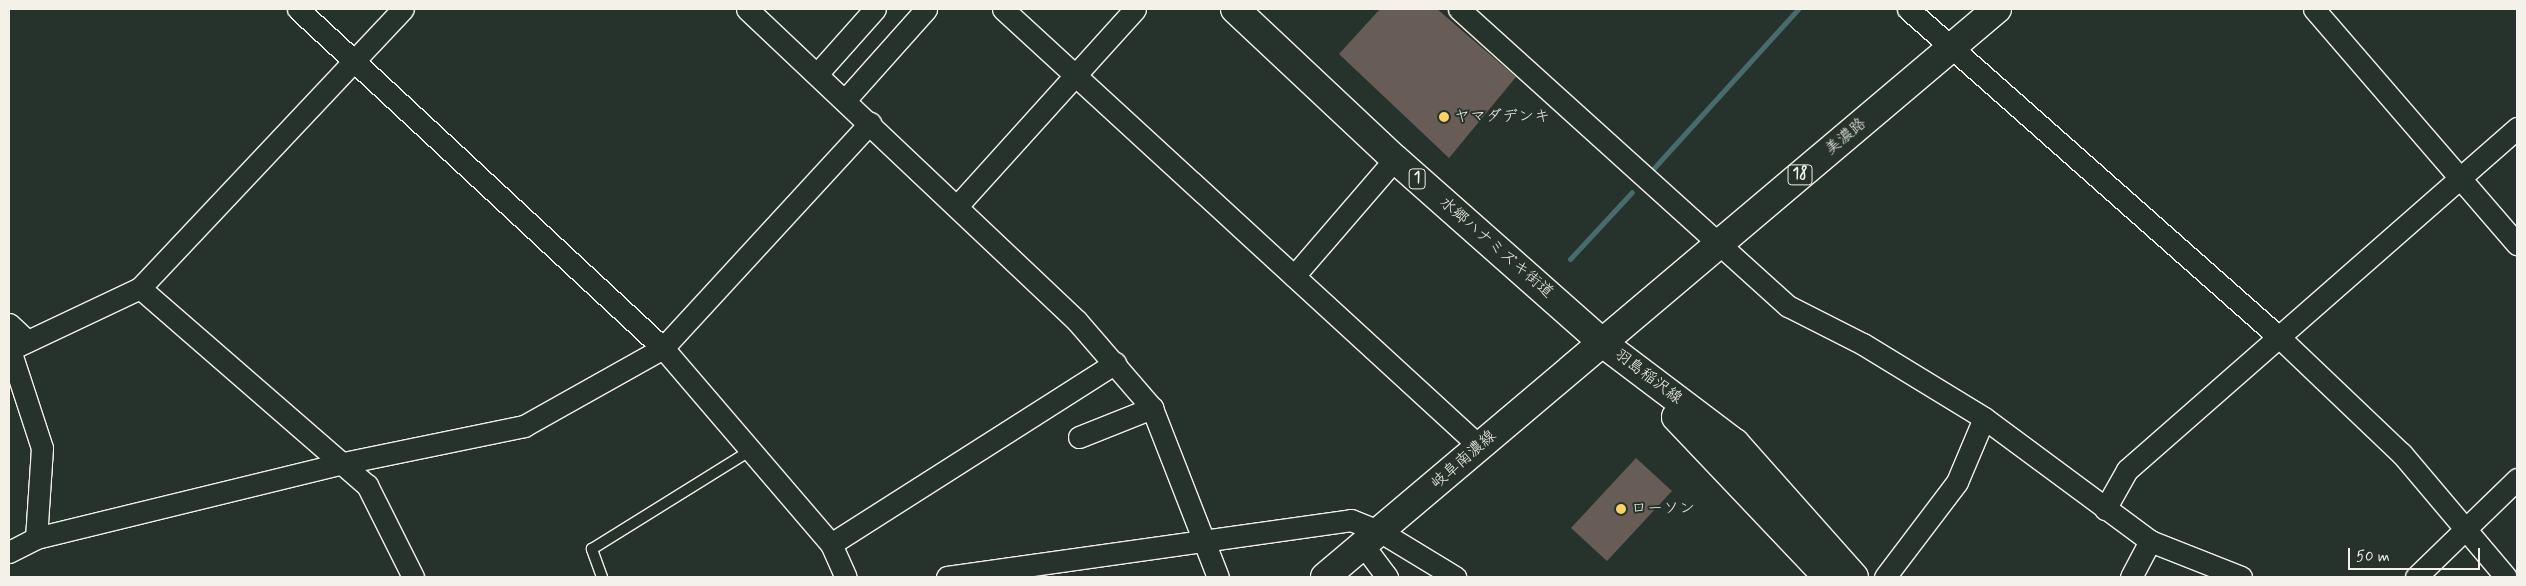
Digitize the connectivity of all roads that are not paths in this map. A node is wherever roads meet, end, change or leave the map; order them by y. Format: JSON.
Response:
{"nodes":[{"id":1,"x":298,"y":9,"type":"edge"},
{"id":2,"x":403,"y":9,"type":"edge"},
{"id":3,"x":747,"y":9,"type":"edge"},
{"id":4,"x":875,"y":9,"type":"edge"},
{"id":5,"x":926,"y":9,"type":"edge"},
{"id":6,"x":1003,"y":9,"type":"edge"},
{"id":7,"x":1135,"y":9,"type":"edge"},
{"id":8,"x":1235,"y":9,"type":"edge"},
{"id":9,"x":1459,"y":9,"type":"edge"},
{"id":10,"x":1908,"y":9,"type":"edge"},
{"id":11,"x":1997,"y":9,"type":"edge"},
{"id":12,"x":2314,"y":9,"type":"edge"},
{"id":13,"x":1952,"y":50,"type":"junction"},
{"id":14,"x":356,"y":61,"type":"junction"},
{"id":15,"x":817,"y":74,"type":"junction"},
{"id":16,"x":1076,"y":75,"type":"junction"},
{"id":17,"x":845,"y":100,"type":"junction"},
{"id":18,"x":870,"y":123,"type":"junction"},
{"id":19,"x":2517,"y":128,"type":"edge"},
{"id":20,"x":1395,"y":159,"type":"junction"},
{"id":21,"x":2459,"y":179,"type":"junction"},
{"id":22,"x":958,"y":205,"type":"junction"},
{"id":23,"x":1718,"y":242,"type":"junction"},
{"id":24,"x":2517,"y":244,"type":"edge"},
{"id":25,"x":1294,"y":276,"type":"junction"},
{"id":26,"x":140,"y":288,"type":"junction"},
{"id":27,"x":9,"y":324,"type":"edge"},
{"id":28,"x":2280,"y":338,"type":"junction"},
{"id":29,"x":1604,"y":344,"type":"junction"},
{"id":30,"x":15,"y":347,"type":"edge"},
{"id":31,"x":663,"y":348,"type":"junction"},
{"id":32,"x":1115,"y":363,"type":"junction"},
{"id":33,"x":1152,"y":408,"type":"junction"},
{"id":34,"x":1984,"y":418,"type":"junction"},
{"id":35,"x":1079,"y":437,"type":"dead end"},
{"id":36,"x":1479,"y":446,"type":"junction"},
{"id":37,"x":751,"y":450,"type":"junction"},
{"id":38,"x":344,"y":463,"type":"junction"},
{"id":39,"x":2517,"y":479,"type":"edge"},
{"id":40,"x":2105,"y":509,"type":"junction"},
{"id":41,"x":2466,"y":530,"type":"junction"},
{"id":42,"x":36,"y":538,"type":"junction"},
{"id":43,"x":1372,"y":538,"type":"junction"},
{"id":44,"x":2150,"y":541,"type":"junction"},
{"id":45,"x":1204,"y":543,"type":"junction"},
{"id":46,"x":831,"y":544,"type":"junction"},
{"id":47,"x":9,"y":552,"type":"edge"},
{"id":48,"x":413,"y":577,"type":"edge"},
{"id":49,"x":602,"y":577,"type":"edge"},
{"id":50,"x":846,"y":577,"type":"edge"},
{"id":51,"x":947,"y":577,"type":"edge"},
{"id":52,"x":1218,"y":577,"type":"edge"},
{"id":53,"x":1325,"y":577,"type":"edge"},
{"id":54,"x":1387,"y":577,"type":"edge"},
{"id":55,"x":1455,"y":577,"type":"edge"},
{"id":56,"x":1828,"y":577,"type":"edge"},
{"id":57,"x":1854,"y":577,"type":"edge"},
{"id":58,"x":1885,"y":577,"type":"edge"},
{"id":59,"x":2131,"y":577,"type":"edge"},
{"id":60,"x":2241,"y":577,"type":"edge"},
{"id":61,"x":2416,"y":577,"type":"edge"},
{"id":62,"x":2506,"y":577,"type":"edge"}],
"edges":[{"from":1,"to":14,"type":"street"},
{"from":2,"to":14,"type":"street"},
{"from":3,"to":15,"type":"street"},
{"from":4,"to":15,"type":"street"},
{"from":5,"to":17,"type":"street"},
{"from":6,"to":16,"type":"street"},
{"from":7,"to":16,"type":"street"},
{"from":8,"to":20,"type":"main road","name":"水郷ハナミズキ街道","number":"1"},
{"from":9,"to":23,"type":"street"},
{"from":10,"to":13,"type":"street"},
{"from":11,"to":13,"type":"main road","name":"美濃路","number":"18"},
{"from":12,"to":21,"type":"street"},
{"from":13,"to":23,"type":"main road","name":"美濃路","number":"18"},
{"from":13,"to":28,"type":"street"},
{"from":14,"to":26,"type":"street"},
{"from":14,"to":31,"type":"street"},
{"from":15,"to":17,"type":"street"},
{"from":16,"to":22,"type":"street"},
{"from":16,"to":25,"type":"street"},
{"from":17,"to":18,"type":"street"},
{"from":18,"to":22,"type":"street"},
{"from":18,"to":31,"type":"street"},
{"from":19,"to":21,"type":"street"},
{"from":20,"to":25,"type":"street"},
{"from":20,"to":29,"type":"main road","name":"水郷ハナミズキ街道","number":"1"},
{"from":21,"to":24,"type":"street"},
{"from":21,"to":28,"type":"street"},
{"from":22,"to":32,"type":"street"},
{"from":23,"to":29,"type":"main road","name":"美濃路","number":"18"},
{"from":23,"to":34,"type":"street"},
{"from":25,"to":36,"type":"street"},
{"from":26,"to":30,"type":"street"},
{"from":26,"to":38,"type":"street"},
{"from":27,"to":30,"type":"street"},
{"from":28,"to":40,"type":"street"},
{"from":28,"to":41,"type":"street"},
{"from":29,"to":36,"type":"main road","name":"岐阜南濃線"},
{"from":29,"to":56,"type":"main road","name":"羽島稲沢線"},
{"from":29,"to":57,"type":"main road","name":"羽島稲沢線"},
{"from":30,"to":42,"type":"street"},
{"from":31,"to":37,"type":"street"},
{"from":31,"to":38,"type":"street"},
{"from":32,"to":33,"type":"street"},
{"from":32,"to":46,"type":"street"},
{"from":33,"to":35,"type":"street"},
{"from":33,"to":45,"type":"street"},
{"from":34,"to":40,"type":"street"},
{"from":34,"to":58,"type":"street"},
{"from":36,"to":43,"type":"main road","name":"岐阜南濃線"},
{"from":37,"to":46,"type":"street"},
{"from":37,"to":49,"type":"lane"},
{"from":38,"to":42,"type":"street"},
{"from":38,"to":48,"type":"street"},
{"from":39,"to":41,"type":"street"},
{"from":40,"to":44,"type":"street"},
{"from":41,"to":61,"type":"street"},
{"from":41,"to":62,"type":"street"},
{"from":42,"to":47,"type":"street"},
{"from":43,"to":45,"type":"street"},
{"from":43,"to":53,"type":"main road","name":"岐阜南濃線"},
{"from":43,"to":54,"type":"street"},
{"from":43,"to":55,"type":"street"},
{"from":44,"to":59,"type":"street"},
{"from":44,"to":60,"type":"street"},
{"from":45,"to":51,"type":"street"},
{"from":45,"to":52,"type":"street"},
{"from":46,"to":50,"type":"street"}]}
